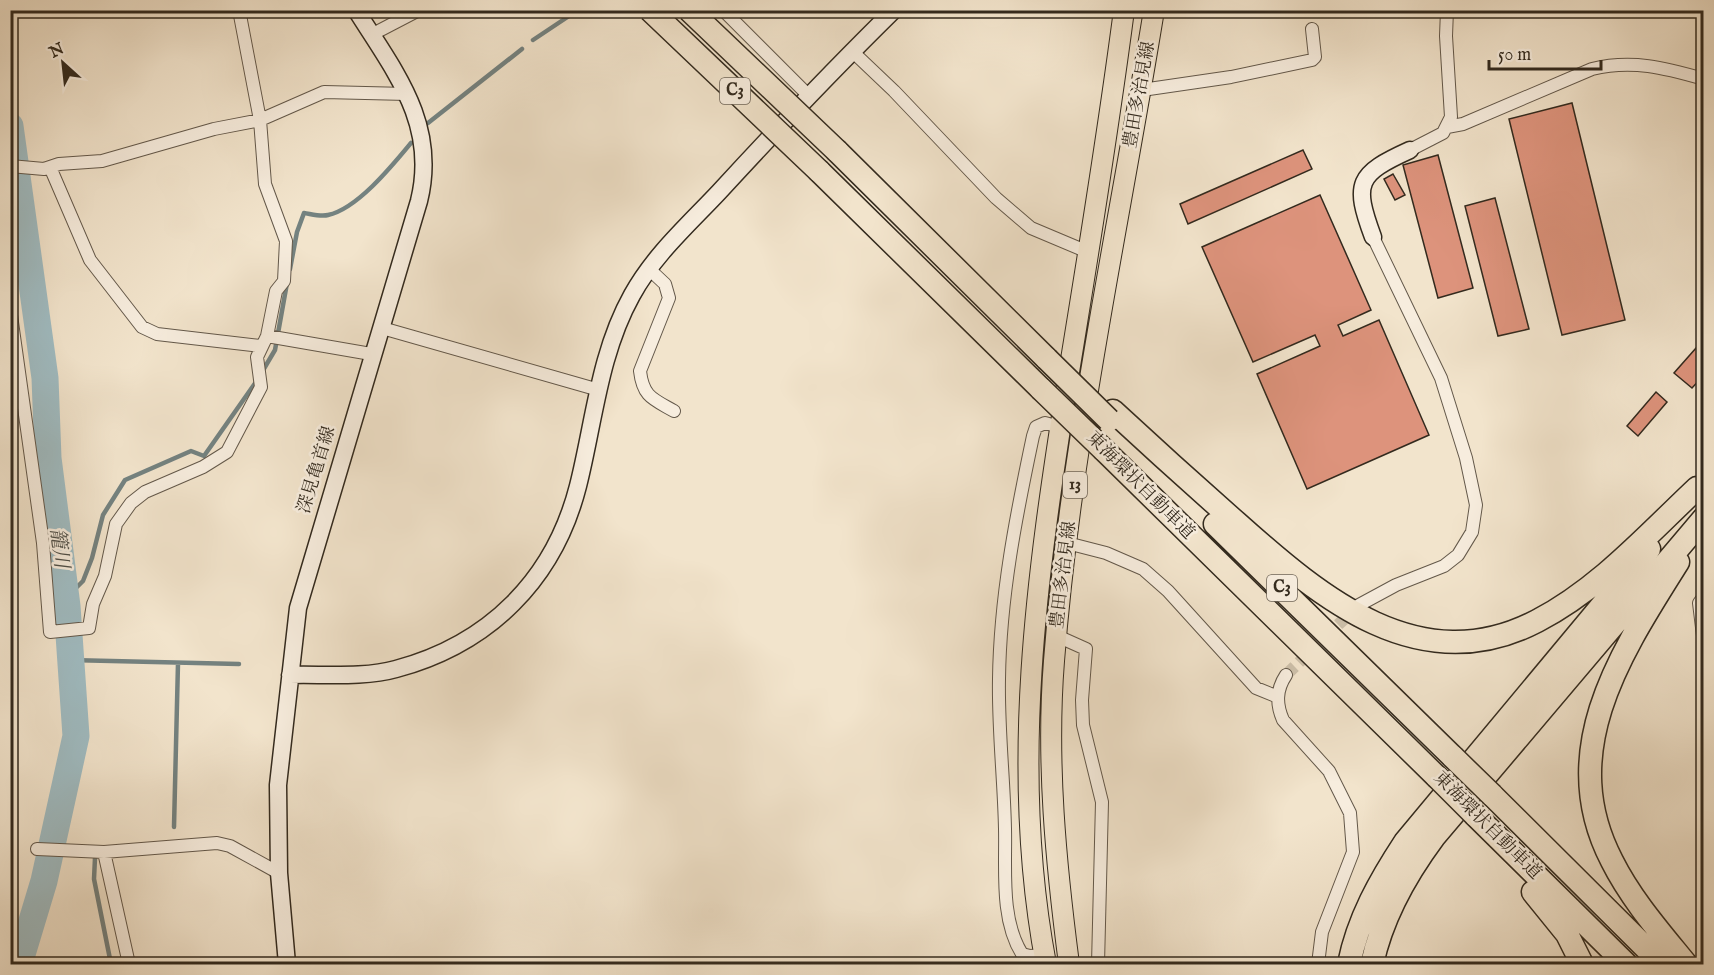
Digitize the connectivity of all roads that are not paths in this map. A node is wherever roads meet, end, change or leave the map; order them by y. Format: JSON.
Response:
{"nodes":[{"id":1,"x":239,"y":10,"type":"edge"},
{"id":2,"x":356,"y":10,"type":"edge"},
{"id":3,"x":419,"y":10,"type":"edge"},
{"id":4,"x":650,"y":10,"type":"edge"},
{"id":5,"x":689,"y":10,"type":"edge"},
{"id":6,"x":723,"y":10,"type":"edge"},
{"id":7,"x":894,"y":10,"type":"edge"},
{"id":8,"x":1124,"y":10,"type":"edge"},
{"id":9,"x":1154,"y":10,"type":"edge"},
{"id":10,"x":1447,"y":10,"type":"edge"},
{"id":11,"x":1312,"y":28,"type":"dead end"},
{"id":12,"x":372,"y":35,"type":"junction"},
{"id":13,"x":853,"y":52,"type":"junction"},
{"id":14,"x":1704,"y":79,"type":"edge"},
{"id":15,"x":1142,"y":90,"type":"junction"},
{"id":16,"x":407,"y":94,"type":"junction"},
{"id":17,"x":809,"y":96,"type":"junction"},
{"id":18,"x":260,"y":120,"type":"junction"},
{"id":19,"x":1447,"y":127,"type":"junction"},
{"id":20,"x":1410,"y":150,"type":"joint"},
{"id":21,"x":10,"y":166,"type":"edge"},
{"id":22,"x":47,"y":168,"type":"junction"},
{"id":23,"x":1373,"y":237,"type":"joint"},
{"id":24,"x":1088,"y":252,"type":"junction"},
{"id":25,"x":649,"y":269,"type":"junction"},
{"id":26,"x":10,"y":308,"type":"edge"},
{"id":27,"x":382,"y":328,"type":"junction"},
{"id":28,"x":264,"y":344,"type":"junction"},
{"id":29,"x":372,"y":354,"type":"junction"},
{"id":30,"x":599,"y":390,"type":"junction"},
{"id":31,"x":674,"y":411,"type":"dead end"},
{"id":32,"x":1111,"y":415,"type":"junction"},
{"id":33,"x":1060,"y":427,"type":"junction"},
{"id":34,"x":1700,"y":484,"type":"edge"},
{"id":35,"x":1704,"y":518,"type":"edge"},
{"id":36,"x":1704,"y":523,"type":"edge"},
{"id":37,"x":1067,"y":543,"type":"junction"},
{"id":38,"x":1704,"y":596,"type":"edge"},
{"id":39,"x":1359,"y":605,"type":"tunnel mouth"},
{"id":40,"x":1057,"y":636,"type":"junction"},
{"id":41,"x":1704,"y":644,"type":"edge"},
{"id":42,"x":290,"y":675,"type":"junction"},
{"id":43,"x":1286,"y":675,"type":"tunnel mouth"},
{"id":44,"x":1278,"y":697,"type":"junction"},
{"id":45,"x":1470,"y":819,"type":"junction"},
{"id":46,"x":39,"y":848,"type":"dead end"},
{"id":47,"x":104,"y":852,"type":"junction"},
{"id":48,"x":279,"y":873,"type":"junction"},
{"id":49,"x":1045,"y":960,"type":"edge"},
{"id":50,"x":129,"y":964,"type":"edge"},
{"id":51,"x":287,"y":964,"type":"edge"},
{"id":52,"x":1069,"y":964,"type":"edge"},
{"id":53,"x":1098,"y":964,"type":"edge"},
{"id":54,"x":1318,"y":964,"type":"edge"},
{"id":55,"x":1349,"y":964,"type":"edge"},
{"id":56,"x":1372,"y":964,"type":"edge"},
{"id":57,"x":1582,"y":964,"type":"edge"},
{"id":58,"x":1626,"y":964,"type":"edge"},
{"id":59,"x":1662,"y":964,"type":"edge"},
{"id":60,"x":1686,"y":964,"type":"edge"}],
"edges":[{"from":1,"to":18,"type":"street"},
{"from":2,"to":12,"type":"street","name":"深見亀首線"},
{"from":3,"to":12,"type":"street"},
{"from":4,"to":45,"type":"highway","name":"東海環状自動車道","number":"C3","bridge":true},
{"from":5,"to":32,"type":"highway","name":"東海環状自動車道","number":"C3","bridge":true},
{"from":6,"to":17,"type":"street"},
{"from":7,"to":13,"type":"street"},
{"from":8,"to":24,"type":"main road","name":"豊田多治見線","number":"13"},
{"from":9,"to":15,"type":"main road","name":"豊田多治見線","number":"13"},
{"from":10,"to":19,"type":"street"},
{"from":11,"to":15,"type":"street"},
{"from":12,"to":16,"type":"street","name":"深見亀首線"},
{"from":13,"to":17,"type":"street"},
{"from":13,"to":24,"type":"street"},
{"from":14,"to":19,"type":"street"},
{"from":15,"to":37,"type":"main road","name":"豊田多治見線","number":"13"},
{"from":16,"to":18,"type":"street"},
{"from":16,"to":27,"type":"street","name":"深見亀首線"},
{"from":17,"to":25,"type":"street"},
{"from":18,"to":22,"type":"street"},
{"from":18,"to":28,"type":"street"},
{"from":19,"to":20,"type":"street"},
{"from":20,"to":23,"type":"street"},
{"from":21,"to":22,"type":"street"},
{"from":22,"to":28,"type":"street"},
{"from":23,"to":39,"type":"street"},
{"from":24,"to":33,"type":"main road","name":"豊田多治見線","number":"13"},
{"from":25,"to":30,"type":"street"},
{"from":25,"to":31,"type":"street"},
{"from":26,"to":28,"type":"street"},
{"from":27,"to":29,"type":"street","name":"深見亀首線"},
{"from":27,"to":30,"type":"street"},
{"from":28,"to":29,"type":"street"},
{"from":29,"to":42,"type":"street","name":"深見亀首線"},
{"from":30,"to":42,"type":"street"},
{"from":32,"to":34,"type":"highway"},
{"from":32,"to":59,"type":"highway","name":"東海環状自動車道","number":"C3","bridge":true},
{"from":33,"to":49,"type":"main road","name":"豊田多治見線","number":"13"},
{"from":33,"to":49,"type":"street"},
{"from":34,"to":55,"type":"highway"},
{"from":35,"to":56,"type":"highway"},
{"from":36,"to":60,"type":"highway"},
{"from":37,"to":40,"type":"main road","name":"豊田多治見線","number":"13"},
{"from":37,"to":44,"type":"street"},
{"from":38,"to":41,"type":"street"},
{"from":40,"to":52,"type":"main road","name":"豊田多治見線","number":"13"},
{"from":40,"to":53,"type":"street"},
{"from":42,"to":48,"type":"street","name":"深見亀首線"},
{"from":43,"to":44,"type":"street"},
{"from":44,"to":54,"type":"street"},
{"from":45,"to":57,"type":"highway"},
{"from":45,"to":58,"type":"highway","name":"東海環状自動車道","number":"C3"},
{"from":46,"to":47,"type":"street"},
{"from":47,"to":48,"type":"street"},
{"from":47,"to":50,"type":"street"},
{"from":48,"to":51,"type":"street","name":"深見亀首線"}]}
